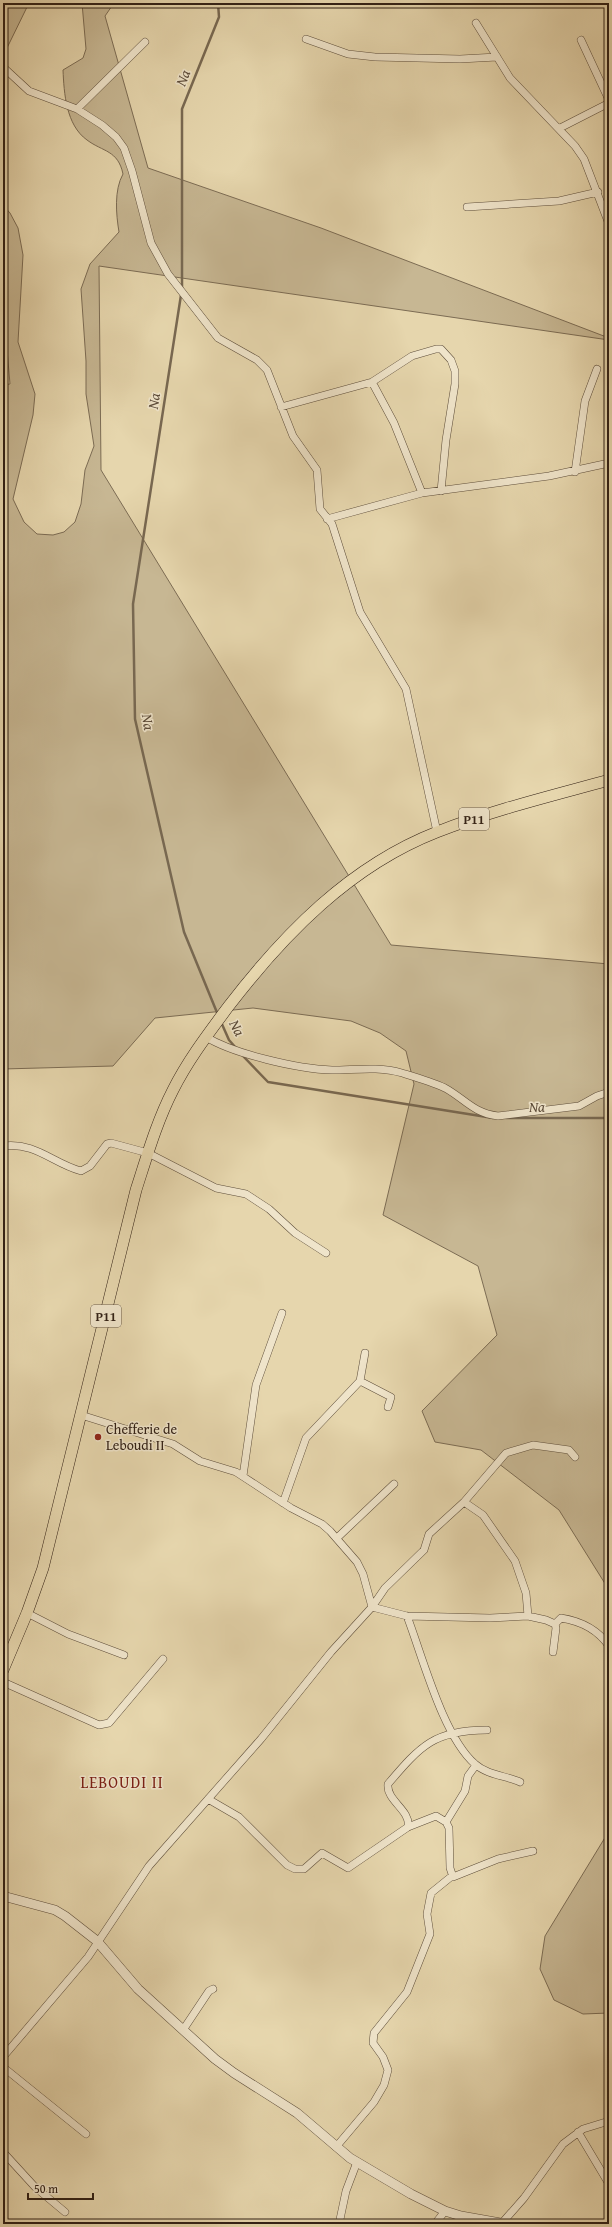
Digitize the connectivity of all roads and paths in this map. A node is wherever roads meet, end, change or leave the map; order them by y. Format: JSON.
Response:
{"nodes":[{"id":1,"x":476,"y":23,"type":"dead end"},
{"id":2,"x":306,"y":39,"type":"dead end"},
{"id":3,"x":581,"y":40,"type":"dead end"},
{"id":4,"x":145,"y":42,"type":"dead end"},
{"id":5,"x":497,"y":56,"type":"junction"},
{"id":6,"x":3,"y":67,"type":"edge"},
{"id":7,"x":609,"y":100,"type":"edge"},
{"id":8,"x":609,"y":103,"type":"edge"},
{"id":9,"x":78,"y":109,"type":"junction"},
{"id":10,"x":560,"y":128,"type":"junction"},
{"id":11,"x":598,"y":192,"type":"junction"},
{"id":12,"x":467,"y":207,"type":"dead end"},
{"id":13,"x":609,"y":224,"type":"edge"},
{"id":14,"x":597,"y":369,"type":"dead end"},
{"id":15,"x":372,"y":382,"type":"junction"},
{"id":16,"x":282,"y":407,"type":"junction"},
{"id":17,"x":609,"y":463,"type":"edge"},
{"id":18,"x":575,"y":472,"type":"junction"},
{"id":19,"x":441,"y":491,"type":"junction"},
{"id":20,"x":422,"y":493,"type":"junction"},
{"id":21,"x":327,"y":519,"type":"junction"},
{"id":22,"x":609,"y":780,"type":"edge"},
{"id":23,"x":437,"y":832,"type":"junction"},
{"id":24,"x":206,"y":1037,"type":"junction"},
{"id":25,"x":609,"y":1092,"type":"edge"},
{"id":26,"x":3,"y":1146,"type":"edge"},
{"id":27,"x":148,"y":1153,"type":"junction"},
{"id":28,"x":326,"y":1253,"type":"dead end"},
{"id":29,"x":282,"y":1313,"type":"dead end"},
{"id":30,"x":365,"y":1353,"type":"dead end"},
{"id":31,"x":360,"y":1381,"type":"junction"},
{"id":32,"x":388,"y":1407,"type":"dead end"},
{"id":33,"x":81,"y":1415,"type":"junction"},
{"id":34,"x":576,"y":1457,"type":"dead end"},
{"id":35,"x":243,"y":1476,"type":"junction"},
{"id":36,"x":394,"y":1484,"type":"dead end"},
{"id":37,"x":464,"y":1502,"type":"junction"},
{"id":38,"x":283,"y":1503,"type":"junction"},
{"id":39,"x":337,"y":1538,"type":"junction"},
{"id":40,"x":372,"y":1607,"type":"junction"},
{"id":41,"x":27,"y":1613,"type":"junction"},
{"id":42,"x":407,"y":1616,"type":"junction"},
{"id":43,"x":528,"y":1616,"type":"junction"},
{"id":44,"x":555,"y":1624,"type":"junction"},
{"id":45,"x":609,"y":1646,"type":"edge"},
{"id":46,"x":7,"y":1650,"type":"edge"},
{"id":47,"x":553,"y":1652,"type":"dead end"},
{"id":48,"x":124,"y":1655,"type":"dead end"},
{"id":49,"x":163,"y":1659,"type":"dead end"},
{"id":50,"x":3,"y":1670,"type":"edge"},
{"id":51,"x":3,"y":1682,"type":"edge"},
{"id":52,"x":487,"y":1730,"type":"dead end"},
{"id":53,"x":450,"y":1733,"type":"junction"},
{"id":54,"x":476,"y":1765,"type":"junction"},
{"id":55,"x":520,"y":1782,"type":"dead end"},
{"id":56,"x":208,"y":1799,"type":"junction"},
{"id":57,"x":446,"y":1822,"type":"junction"},
{"id":58,"x":408,"y":1827,"type":"junction"},
{"id":59,"x":533,"y":1851,"type":"dead end"},
{"id":60,"x":452,"y":1876,"type":"junction"},
{"id":61,"x":3,"y":1896,"type":"edge"},
{"id":62,"x":97,"y":1941,"type":"junction"},
{"id":63,"x":214,"y":1989,"type":"dead end"},
{"id":64,"x":183,"y":2030,"type":"junction"},
{"id":65,"x":3,"y":2057,"type":"edge"},
{"id":66,"x":3,"y":2067,"type":"edge"},
{"id":67,"x":609,"y":2121,"type":"edge"},
{"id":68,"x":578,"y":2132,"type":"junction"},
{"id":69,"x":86,"y":2134,"type":"dead end"},
{"id":70,"x":336,"y":2147,"type":"junction"},
{"id":71,"x":3,"y":2152,"type":"edge"},
{"id":72,"x":357,"y":2162,"type":"junction"},
{"id":73,"x":609,"y":2184,"type":"edge"},
{"id":74,"x":445,"y":2211,"type":"junction"},
{"id":75,"x":65,"y":2212,"type":"dead end"},
{"id":76,"x":339,"y":2224,"type":"edge"},
{"id":77,"x":435,"y":2224,"type":"edge"},
{"id":78,"x":504,"y":2224,"type":"edge"}],
"edges":[{"from":1,"to":5,"type":"street"},
{"from":2,"to":5,"type":"street"},
{"from":3,"to":7,"type":"street"},
{"from":4,"to":9,"type":"street"},
{"from":5,"to":10,"type":"street"},
{"from":6,"to":9,"type":"street"},
{"from":8,"to":10,"type":"street"},
{"from":9,"to":16,"type":"street"},
{"from":10,"to":11,"type":"street"},
{"from":11,"to":12,"type":"street"},
{"from":11,"to":13,"type":"street"},
{"from":14,"to":18,"type":"street"},
{"from":15,"to":16,"type":"street"},
{"from":15,"to":19,"type":"street"},
{"from":15,"to":20,"type":"street"},
{"from":16,"to":21,"type":"street"},
{"from":17,"to":18,"type":"street"},
{"from":18,"to":19,"type":"street"},
{"from":19,"to":20,"type":"street"},
{"from":20,"to":21,"type":"street"},
{"from":21,"to":23,"type":"street"},
{"from":22,"to":23,"type":"main road","number":"P11"},
{"from":23,"to":24,"type":"main road","number":"P11"},
{"from":24,"to":25,"type":"street"},
{"from":24,"to":27,"type":"main road","number":"P11"},
{"from":26,"to":27,"type":"street"},
{"from":27,"to":28,"type":"street"},
{"from":27,"to":33,"type":"main road","number":"P11"},
{"from":29,"to":35,"type":"street"},
{"from":30,"to":31,"type":"street"},
{"from":31,"to":32,"type":"street"},
{"from":31,"to":38,"type":"street"},
{"from":33,"to":35,"type":"street"},
{"from":33,"to":41,"type":"main road","number":"P11"},
{"from":34,"to":37,"type":"street"},
{"from":35,"to":38,"type":"street"},
{"from":36,"to":39,"type":"street"},
{"from":37,"to":40,"type":"street"},
{"from":37,"to":43,"type":"street"},
{"from":38,"to":39,"type":"street"},
{"from":39,"to":40,"type":"street"},
{"from":40,"to":42,"type":"street"},
{"from":40,"to":56,"type":"street"},
{"from":41,"to":46,"type":"main road","number":"P11"},
{"from":41,"to":48,"type":"street"},
{"from":42,"to":43,"type":"street"},
{"from":42,"to":53,"type":"street"},
{"from":43,"to":44,"type":"street"},
{"from":44,"to":45,"type":"street"},
{"from":44,"to":47,"type":"street"},
{"from":46,"to":50,"type":"main road","number":"P11"},
{"from":49,"to":51,"type":"street"},
{"from":52,"to":53,"type":"street"},
{"from":53,"to":54,"type":"street"},
{"from":53,"to":58,"type":"street"},
{"from":54,"to":55,"type":"street"},
{"from":54,"to":57,"type":"street"},
{"from":56,"to":58,"type":"street"},
{"from":56,"to":62,"type":"street"},
{"from":57,"to":58,"type":"street"},
{"from":57,"to":60,"type":"street"},
{"from":59,"to":60,"type":"street"},
{"from":60,"to":70,"type":"street"},
{"from":61,"to":62,"type":"street"},
{"from":62,"to":64,"type":"street"},
{"from":62,"to":65,"type":"street"},
{"from":63,"to":64,"type":"street"},
{"from":64,"to":70,"type":"street"},
{"from":66,"to":69,"type":"street"},
{"from":67,"to":68,"type":"street"},
{"from":68,"to":73,"type":"street"},
{"from":68,"to":78,"type":"street"},
{"from":70,"to":72,"type":"street"},
{"from":71,"to":75,"type":"street"},
{"from":72,"to":74,"type":"street"},
{"from":72,"to":76,"type":"street"},
{"from":74,"to":77,"type":"street"},
{"from":74,"to":78,"type":"street"}]}
